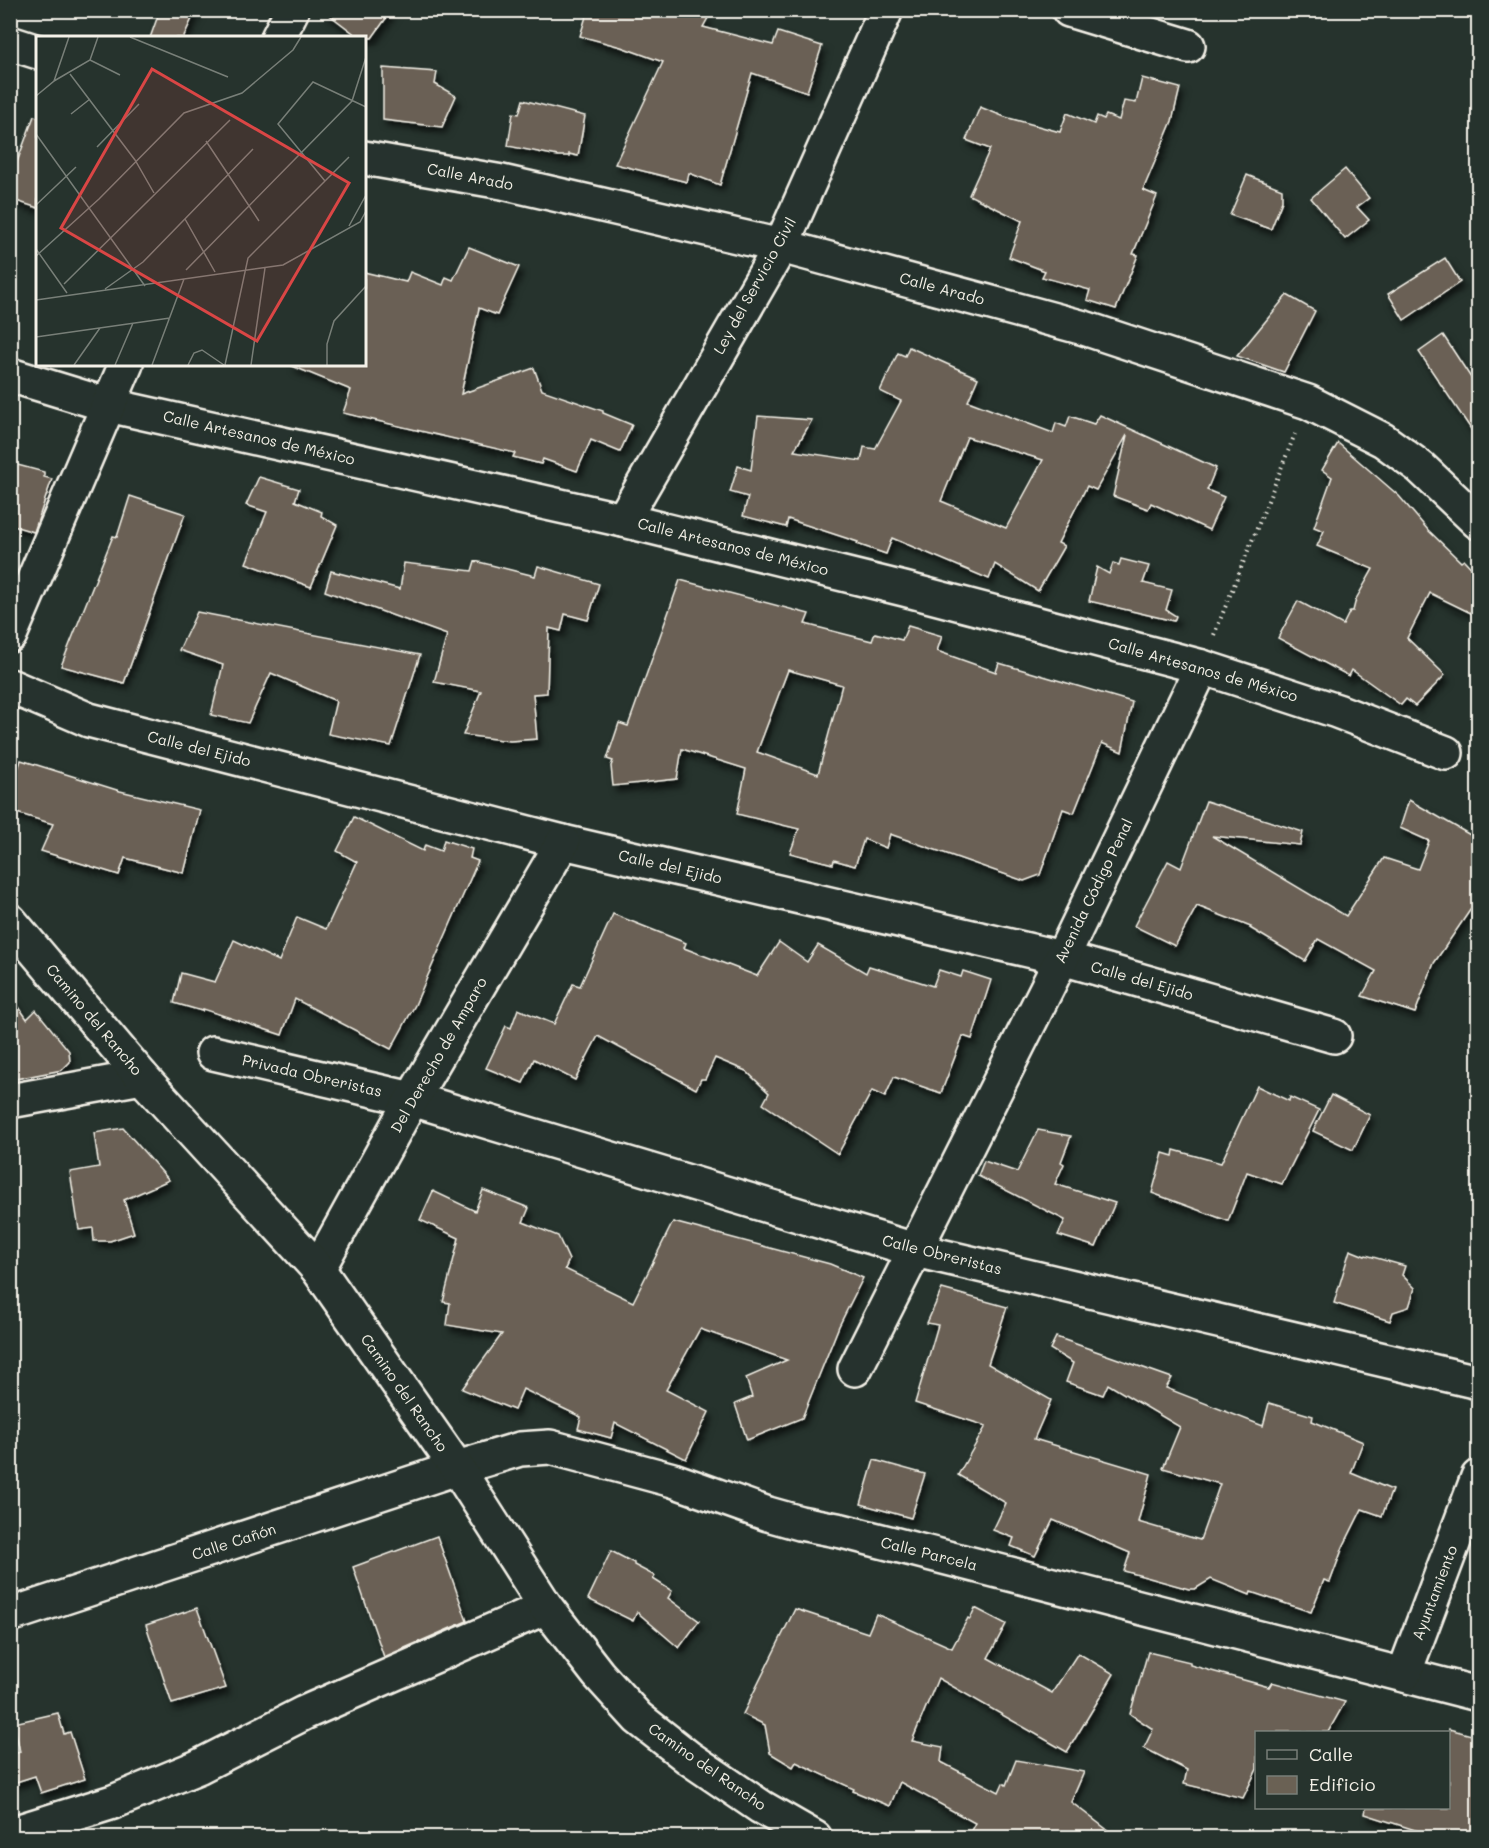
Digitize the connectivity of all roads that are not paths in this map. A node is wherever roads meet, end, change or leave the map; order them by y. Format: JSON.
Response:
{"nodes":[{"id":1,"x":292,"y":10,"type":"edge"},
{"id":2,"x":886,"y":10,"type":"edge"},
{"id":3,"x":1069,"y":10,"type":"edge"},
{"id":4,"x":279,"y":36,"type":"edge"},
{"id":5,"x":10,"y":43,"type":"edge"},
{"id":6,"x":1188,"y":46,"type":"dead end"},
{"id":7,"x":36,"y":51,"type":"edge"},
{"id":8,"x":366,"y":158,"type":"edge"},
{"id":9,"x":781,"y":246,"type":"junction"},
{"id":10,"x":125,"y":366,"type":"edge"},
{"id":11,"x":10,"y":375,"type":"edge"},
{"id":12,"x":108,"y":405,"type":"junction"},
{"id":13,"x":623,"y":520,"type":"junction"},
{"id":14,"x":1479,"y":522,"type":"edge"},
{"id":15,"x":10,"y":635,"type":"edge"},
{"id":16,"x":1202,"y":667,"type":"junction"},
{"id":17,"x":10,"y":686,"type":"edge"},
{"id":18,"x":1446,"y":753,"type":"dead end"},
{"id":19,"x":563,"y":842,"type":"junction"},
{"id":20,"x":10,"y":921,"type":"edge"},
{"id":21,"x":1062,"y":958,"type":"junction"},
{"id":22,"x":1334,"y":1036,"type":"dead end"},
{"id":23,"x":213,"y":1053,"type":"dead end"},
{"id":24,"x":141,"y":1077,"type":"junction"},
{"id":25,"x":412,"y":1099,"type":"junction"},
{"id":26,"x":10,"y":1101,"type":"edge"},
{"id":27,"x":915,"y":1250,"type":"junction"},
{"id":28,"x":318,"y":1269,"type":"junction"},
{"id":29,"x":855,"y":1369,"type":"dead end"},
{"id":30,"x":1479,"y":1382,"type":"edge"},
{"id":31,"x":457,"y":1468,"type":"junction"},
{"id":32,"x":1479,"y":1477,"type":"edge"},
{"id":33,"x":546,"y":1607,"type":"junction"},
{"id":34,"x":10,"y":1615,"type":"edge"},
{"id":35,"x":1404,"y":1674,"type":"junction"},
{"id":36,"x":1479,"y":1694,"type":"edge"},
{"id":37,"x":10,"y":1834,"type":"edge"},
{"id":38,"x":815,"y":1838,"type":"edge"}],
"edges":[{"from":1,"to":4,"type":"street"},
{"from":2,"to":9,"type":"street","name":"Ley del Servicio Civil"},
{"from":3,"to":6,"type":"street"},
{"from":5,"to":7,"type":"street"},
{"from":8,"to":9,"type":"street","name":"Calle Arado"},
{"from":9,"to":13,"type":"street","name":"Ley del Servicio Civil"},
{"from":9,"to":14,"type":"street","name":"Calle Arado"},
{"from":10,"to":12,"type":"street"},
{"from":11,"to":12,"type":"street","name":"Calle Artesanos de México"},
{"from":12,"to":13,"type":"street","name":"Calle Artesanos de México"},
{"from":12,"to":15,"type":"street"},
{"from":13,"to":16,"type":"street","name":"Calle Artesanos de México"},
{"from":16,"to":18,"type":"street","name":"Calle Artesanos de México"},
{"from":16,"to":21,"type":"street","name":"Avenida Código Penal"},
{"from":17,"to":19,"type":"street","name":"Calle del Ejido"},
{"from":19,"to":21,"type":"street","name":"Calle del Ejido"},
{"from":19,"to":25,"type":"street","name":"Del Derecho de Amparo"},
{"from":20,"to":24,"type":"street","name":"Camino del Rancho"},
{"from":21,"to":22,"type":"street","name":"Calle del Ejido"},
{"from":21,"to":27,"type":"street","name":"Avenida Código Penal"},
{"from":23,"to":25,"type":"street","name":"Privada Obreristas"},
{"from":24,"to":26,"type":"street"},
{"from":24,"to":28,"type":"street","name":"Camino del Rancho"},
{"from":25,"to":27,"type":"street","name":"Calle Obreristas"},
{"from":25,"to":28,"type":"street","name":"Del Derecho de Amparo"},
{"from":27,"to":29,"type":"street","name":"Avenida Código Penal"},
{"from":27,"to":30,"type":"street","name":"Calle Obreristas"},
{"from":28,"to":31,"type":"street","name":"Camino del Rancho"},
{"from":31,"to":33,"type":"street","name":"Camino del Rancho"},
{"from":31,"to":34,"type":"street","name":"Calle Cañón"},
{"from":31,"to":35,"type":"street","name":"Calle Parcela"},
{"from":32,"to":35,"type":"street","name":"Ayuntamiento"},
{"from":33,"to":37,"type":"street"},
{"from":33,"to":38,"type":"street","name":"Camino del Rancho"},
{"from":35,"to":36,"type":"street","name":"Calle Parcela"}]}
